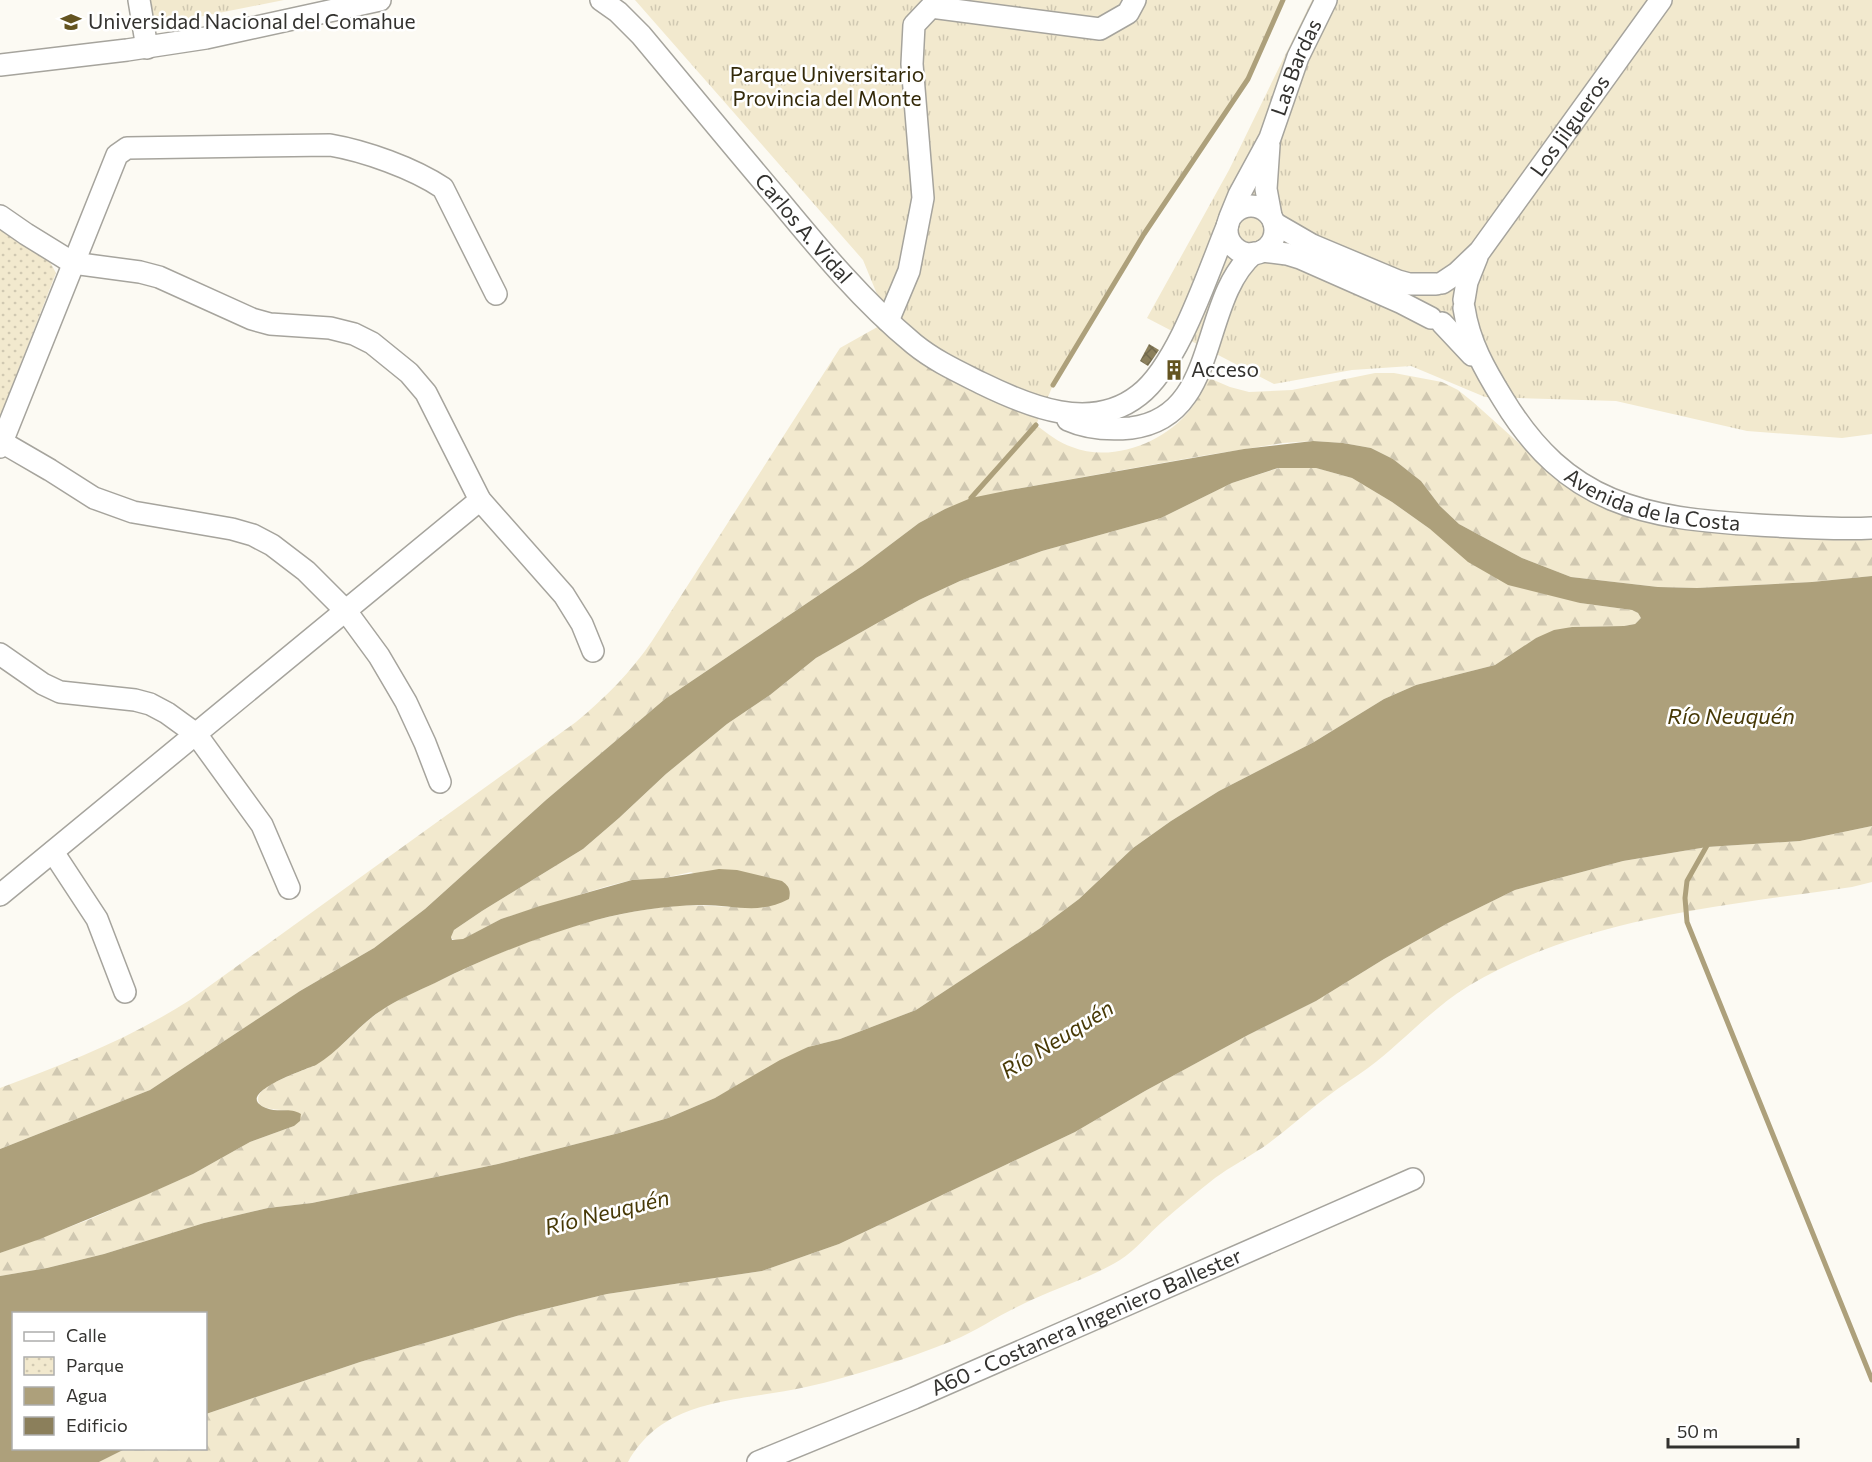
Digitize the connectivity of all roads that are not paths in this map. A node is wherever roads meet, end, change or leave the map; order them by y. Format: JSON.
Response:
{"nodes":[{"id":1,"x":139,"y":0,"type":"edge"},
{"id":2,"x":380,"y":0,"type":"edge"},
{"id":3,"x":601,"y":0,"type":"edge"},
{"id":4,"x":1135,"y":0,"type":"edge"},
{"id":5,"x":1326,"y":0,"type":"edge"},
{"id":6,"x":1661,"y":0,"type":"edge"},
{"id":7,"x":147,"y":48,"type":"junction"},
{"id":8,"x":0,"y":65,"type":"edge"},
{"id":9,"x":1270,"y":138,"type":"junction"},
{"id":10,"x":0,"y":216,"type":"edge"},
{"id":11,"x":1229,"y":220,"type":"junction"},
{"id":12,"x":1272,"y":220,"type":"junction"},
{"id":13,"x":1480,"y":251,"type":"junction"},
{"id":14,"x":1258,"y":252,"type":"junction"},
{"id":15,"x":73,"y":263,"type":"junction"},
{"id":16,"x":1439,"y":284,"type":"junction"},
{"id":17,"x":496,"y":294,"type":"dead end"},
{"id":18,"x":1464,"y":304,"type":"junction"},
{"id":19,"x":888,"y":321,"type":"junction"},
{"id":20,"x":1437,"y":321,"type":"junction"},
{"id":21,"x":1486,"y":372,"type":"junction"},
{"id":22,"x":1043,"y":409,"type":"junction"},
{"id":23,"x":1,"y":443,"type":"edge"},
{"id":24,"x":480,"y":500,"type":"junction"},
{"id":25,"x":1872,"y":528,"type":"edge"},
{"id":26,"x":346,"y":611,"type":"junction"},
{"id":27,"x":593,"y":651,"type":"dead end"},
{"id":28,"x":0,"y":654,"type":"edge"},
{"id":29,"x":196,"y":734,"type":"junction"},
{"id":30,"x":440,"y":782,"type":"dead end"},
{"id":31,"x":53,"y":852,"type":"junction"},
{"id":32,"x":289,"y":888,"type":"dead end"},
{"id":33,"x":0,"y":895,"type":"edge"},
{"id":34,"x":125,"y":992,"type":"dead end"},
{"id":35,"x":1413,"y":1179,"type":"dead end"},
{"id":36,"x":758,"y":1462,"type":"edge"}],
"edges":[{"from":1,"to":7,"type":"street"},
{"from":2,"to":7,"type":"street"},
{"from":3,"to":19,"type":"street","name":"Carlos A. Vidal"},
{"from":4,"to":19,"type":"street"},
{"from":5,"to":9,"type":"street","name":"Las Bardas"},
{"from":6,"to":13,"type":"street","name":"Los Jilgueros"},
{"from":7,"to":8,"type":"street"},
{"from":9,"to":11,"type":"street","name":"Las Bardas"},
{"from":9,"to":12,"type":"street","name":"Las Bardas"},
{"from":10,"to":15,"type":"street"},
{"from":11,"to":12,"type":"street"},
{"from":11,"to":14,"type":"street"},
{"from":11,"to":22,"type":"street","name":"Las Bardas"},
{"from":12,"to":14,"type":"street"},
{"from":12,"to":16,"type":"street"},
{"from":13,"to":16,"type":"street","name":"Los Jilgueros"},
{"from":13,"to":18,"type":"street","name":"Los Jilgueros"},
{"from":14,"to":20,"type":"street","name":"Avenida de la Costa"},
{"from":14,"to":22,"type":"street"},
{"from":15,"to":17,"type":"street"},
{"from":15,"to":23,"type":"street"},
{"from":15,"to":24,"type":"street"},
{"from":16,"to":18,"type":"street"},
{"from":16,"to":20,"type":"street"},
{"from":18,"to":20,"type":"street"},
{"from":18,"to":21,"type":"street","name":"Avenida de la Costa"},
{"from":19,"to":22,"type":"street","name":"Carlos A. Vidal"},
{"from":20,"to":21,"type":"street","name":"Avenida de la Costa"},
{"from":21,"to":25,"type":"street","name":"Avenida de la Costa"},
{"from":23,"to":26,"type":"street"},
{"from":24,"to":26,"type":"street"},
{"from":24,"to":27,"type":"street"},
{"from":26,"to":29,"type":"street"},
{"from":26,"to":30,"type":"street"},
{"from":28,"to":29,"type":"street"},
{"from":29,"to":31,"type":"street"},
{"from":29,"to":32,"type":"street"},
{"from":31,"to":33,"type":"street"},
{"from":31,"to":34,"type":"street"},
{"from":35,"to":36,"type":"street","name":"A60 - Costanera Ingeniero Ballester"}]}
